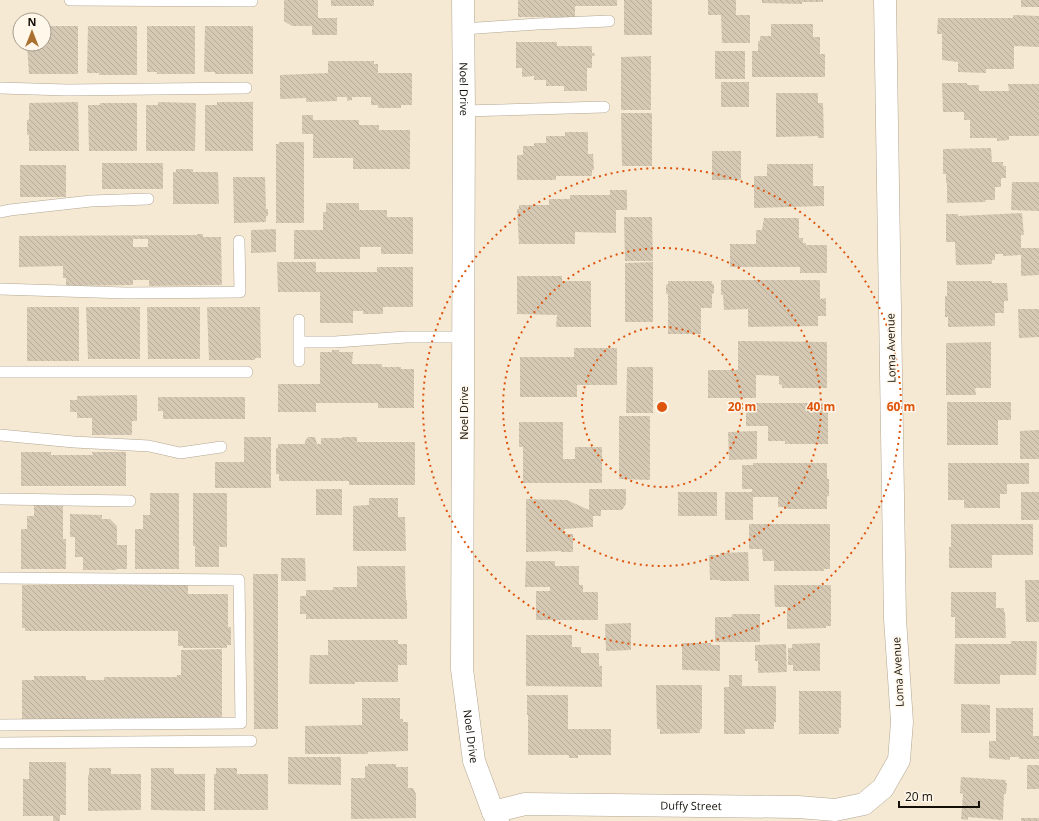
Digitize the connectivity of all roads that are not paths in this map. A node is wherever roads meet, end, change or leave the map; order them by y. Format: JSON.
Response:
{"nodes":[{"id":1,"x":70,"y":0,"type":"edge"},
{"id":2,"x":463,"y":0,"type":"edge"},
{"id":3,"x":886,"y":0,"type":"edge"},
{"id":4,"x":252,"y":1,"type":"dead end"},
{"id":5,"x":609,"y":21,"type":"dead end"},
{"id":6,"x":463,"y":29,"type":"junction"},
{"id":7,"x":0,"y":88,"type":"edge"},
{"id":8,"x":246,"y":88,"type":"dead end"},
{"id":9,"x":604,"y":107,"type":"dead end"},
{"id":10,"x":464,"y":111,"type":"junction"},
{"id":11,"x":148,"y":199,"type":"dead end"},
{"id":12,"x":0,"y":212,"type":"edge"},
{"id":13,"x":239,"y":241,"type":"dead end"},
{"id":14,"x":0,"y":290,"type":"edge"},
{"id":15,"x":299,"y":320,"type":"dead end"},
{"id":16,"x":464,"y":337,"type":"junction"},
{"id":17,"x":299,"y":342,"type":"junction"},
{"id":18,"x":299,"y":360,"type":"dead end"},
{"id":19,"x":0,"y":372,"type":"edge"},
{"id":20,"x":247,"y":372,"type":"dead end"},
{"id":21,"x":0,"y":435,"type":"edge"},
{"id":22,"x":222,"y":447,"type":"dead end"},
{"id":23,"x":0,"y":499,"type":"edge"},
{"id":24,"x":130,"y":501,"type":"dead end"},
{"id":25,"x":0,"y":578,"type":"edge"},
{"id":26,"x":0,"y":725,"type":"edge"},
{"id":27,"x":251,"y":741,"type":"dead end"},
{"id":28,"x":0,"y":743,"type":"edge"},
{"id":29,"x":883,"y":788,"type":"joint"},
{"id":30,"x":495,"y":816,"type":"edge"}],
"edges":[{"from":1,"to":4,"type":"lane"},
{"from":2,"to":6,"type":"street","name":"Noel Drive"},
{"from":3,"to":29,"type":"street","name":"Loma Avenue"},
{"from":5,"to":6,"type":"lane"},
{"from":6,"to":10,"type":"street","name":"Noel Drive"},
{"from":7,"to":8,"type":"lane"},
{"from":9,"to":10,"type":"lane"},
{"from":10,"to":16,"type":"street","name":"Noel Drive"},
{"from":11,"to":12,"type":"lane"},
{"from":13,"to":14,"type":"lane"},
{"from":15,"to":17,"type":"lane"},
{"from":16,"to":17,"type":"lane"},
{"from":16,"to":30,"type":"street","name":"Noel Drive"},
{"from":17,"to":18,"type":"lane"},
{"from":19,"to":20,"type":"lane"},
{"from":21,"to":22,"type":"lane"},
{"from":23,"to":24,"type":"lane"},
{"from":25,"to":26,"type":"lane"},
{"from":27,"to":28,"type":"lane"},
{"from":29,"to":30,"type":"street","name":"Duffy Street"}]}
